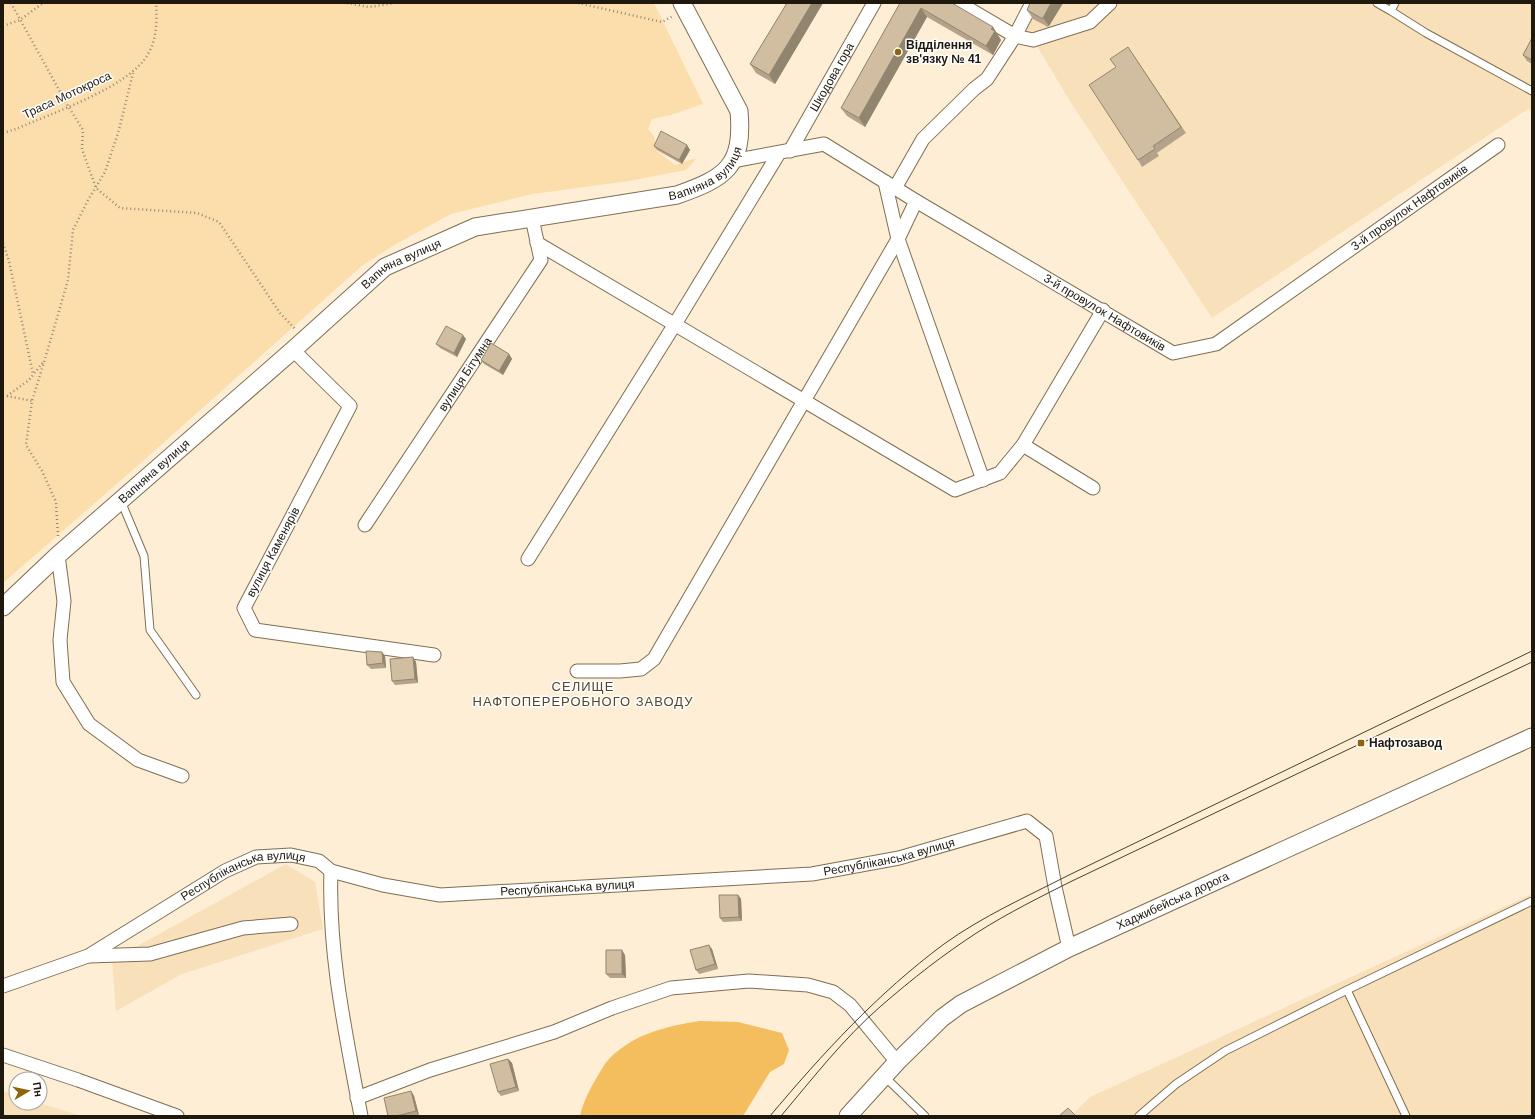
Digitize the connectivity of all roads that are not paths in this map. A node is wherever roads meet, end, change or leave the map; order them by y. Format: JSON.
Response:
{"nodes":[{"id":1,"x":874,"y":3,"type":"edge"},
{"id":2,"x":960,"y":3,"type":"edge"},
{"id":3,"x":1032,"y":3,"type":"edge"},
{"id":4,"x":1110,"y":3,"type":"edge"},
{"id":5,"x":1377,"y":3,"type":"edge"},
{"id":6,"x":1395,"y":3,"type":"edge"},
{"id":7,"x":684,"y":6,"type":"edge"},
{"id":8,"x":1391,"y":11,"type":"junction"},
{"id":9,"x":1015,"y":36,"type":"junction"},
{"id":10,"x":1532,"y":91,"type":"edge"},
{"id":11,"x":1498,"y":145,"type":"dead end"},
{"id":12,"x":785,"y":152,"type":"junction"},
{"id":13,"x":732,"y":161,"type":"junction"},
{"id":14,"x":890,"y":185,"type":"junction"},
{"id":15,"x":916,"y":201,"type":"junction"},
{"id":16,"x":532,"y":218,"type":"junction"},
{"id":17,"x":898,"y":239,"type":"junction"},
{"id":18,"x":538,"y":243,"type":"junction"},
{"id":19,"x":1103,"y":310,"type":"junction"},
{"id":20,"x":675,"y":324,"type":"junction"},
{"id":21,"x":299,"y":345,"type":"junction"},
{"id":22,"x":804,"y":400,"type":"junction"},
{"id":23,"x":1024,"y":445,"type":"junction"},
{"id":24,"x":983,"y":480,"type":"junction"},
{"id":25,"x":1093,"y":488,"type":"dead end"},
{"id":26,"x":119,"y":500,"type":"junction"},
{"id":27,"x":365,"y":525,"type":"dead end"},
{"id":28,"x":58,"y":555,"type":"junction"},
{"id":29,"x":528,"y":558,"type":"dead end"},
{"id":30,"x":3,"y":608,"type":"edge"},
{"id":31,"x":434,"y":655,"type":"dead end"},
{"id":32,"x":576,"y":671,"type":"dead end"},
{"id":33,"x":196,"y":695,"type":"dead end"},
{"id":34,"x":1532,"y":737,"type":"edge"},
{"id":35,"x":182,"y":776,"type":"dead end"},
{"id":36,"x":331,"y":871,"type":"junction"},
{"id":37,"x":1532,"y":901,"type":"edge"},
{"id":38,"x":291,"y":924,"type":"dead end"},
{"id":39,"x":1069,"y":948,"type":"junction"},
{"id":40,"x":88,"y":956,"type":"junction"},
{"id":41,"x":3,"y":986,"type":"edge"},
{"id":42,"x":1347,"y":990,"type":"junction"},
{"id":43,"x":3,"y":1055,"type":"edge"},
{"id":44,"x":897,"y":1062,"type":"junction"},
{"id":45,"x":884,"y":1076,"type":"junction"},
{"id":46,"x":358,"y":1098,"type":"junction"},
{"id":47,"x":177,"y":1116,"type":"edge"},
{"id":48,"x":361,"y":1116,"type":"edge"},
{"id":49,"x":848,"y":1116,"type":"edge"},
{"id":50,"x":925,"y":1116,"type":"edge"},
{"id":51,"x":1139,"y":1116,"type":"edge"},
{"id":52,"x":1406,"y":1116,"type":"edge"}],
"edges":[{"from":1,"to":12,"type":"street","name":"Шкодова гора"},
{"from":2,"to":9,"type":"street"},
{"from":3,"to":9,"type":"street"},
{"from":4,"to":9,"type":"street"},
{"from":5,"to":8,"type":"lane"},
{"from":6,"to":8,"type":"lane"},
{"from":7,"to":13,"type":"street","name":"Вапняна вулиця"},
{"from":8,"to":10,"type":"lane"},
{"from":9,"to":14,"type":"street"},
{"from":11,"to":19,"type":"street","name":"3-й провулок Нафтовиків"},
{"from":12,"to":13,"type":"street","name":"3-й провулок Нафтовиків"},
{"from":12,"to":14,"type":"street","name":"3-й провулок Нафтовиків"},
{"from":12,"to":20,"type":"street","name":"Шкодова гора"},
{"from":13,"to":16,"type":"street","name":"Вапняна вулиця"},
{"from":14,"to":15,"type":"street","name":"3-й провулок Нафтовиків"},
{"from":14,"to":17,"type":"street"},
{"from":15,"to":17,"type":"street"},
{"from":15,"to":19,"type":"street","name":"3-й провулок Нафтовиків"},
{"from":16,"to":18,"type":"street","name":"вулиця Бітумна"},
{"from":16,"to":21,"type":"street","name":"Вапняна вулиця"},
{"from":17,"to":22,"type":"street"},
{"from":17,"to":24,"type":"street"},
{"from":18,"to":20,"type":"street"},
{"from":18,"to":27,"type":"street","name":"вулиця Бітумна"},
{"from":19,"to":23,"type":"street"},
{"from":20,"to":22,"type":"street"},
{"from":20,"to":29,"type":"street","name":"Шкодова гора"},
{"from":21,"to":26,"type":"street","name":"Вапняна вулиця"},
{"from":21,"to":31,"type":"street","name":"вулиця Каменярів"},
{"from":22,"to":24,"type":"street"},
{"from":22,"to":32,"type":"street"},
{"from":23,"to":24,"type":"street"},
{"from":23,"to":25,"type":"street"},
{"from":26,"to":28,"type":"street","name":"Вапняна вулиця"},
{"from":26,"to":33,"type":"lane"},
{"from":28,"to":30,"type":"street","name":"Вапняна вулиця"},
{"from":28,"to":35,"type":"street"},
{"from":34,"to":39,"type":"street","name":"Хаджибейська дорога"},
{"from":36,"to":39,"type":"street","name":"Республіканська вулиця"},
{"from":36,"to":40,"type":"street","name":"Республіканська вулиця"},
{"from":36,"to":46,"type":"street"},
{"from":37,"to":42,"type":"lane"},
{"from":38,"to":40,"type":"street"},
{"from":39,"to":44,"type":"street","name":"Хаджибейська дорога"},
{"from":40,"to":41,"type":"street","name":"Республіканська вулиця"},
{"from":42,"to":51,"type":"lane"},
{"from":42,"to":52,"type":"lane"},
{"from":43,"to":47,"type":"street"},
{"from":44,"to":45,"type":"street","name":"Хаджибейська дорога"},
{"from":44,"to":46,"type":"street"},
{"from":45,"to":49,"type":"street","name":"Хаджибейська дорога"},
{"from":45,"to":50,"type":"lane"},
{"from":46,"to":48,"type":"street"}]}
